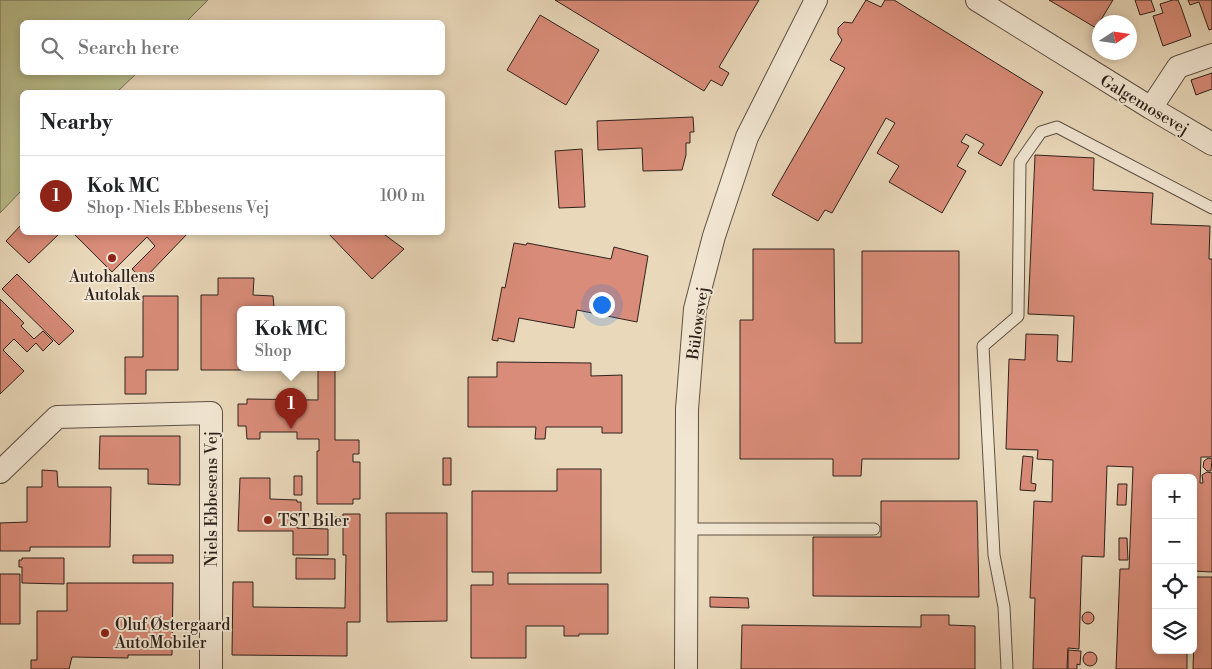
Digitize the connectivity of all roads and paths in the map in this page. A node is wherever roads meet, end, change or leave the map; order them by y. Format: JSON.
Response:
{"nodes":[{"id":1,"x":816,"y":0,"type":"edge"},
{"id":2,"x":977,"y":0,"type":"edge"},
{"id":3,"x":1212,"y":55,"type":"edge"},
{"id":4,"x":1151,"y":108,"type":"junction"},
{"id":5,"x":1212,"y":144,"type":"edge"},
{"id":6,"x":1212,"y":208,"type":"edge"},
{"id":7,"x":0,"y":472,"type":"edge"},
{"id":8,"x":686,"y":529,"type":"junction"},
{"id":9,"x":874,"y":530,"type":"dead end"},
{"id":10,"x":211,"y":669,"type":"edge"},
{"id":11,"x":686,"y":669,"type":"edge"},
{"id":12,"x":1007,"y":669,"type":"edge"}],
"edges":[{"from":1,"to":8,"type":"street","name":"Bülowsvej"},
{"from":2,"to":4,"type":"street","name":"Galgemosevej"},
{"from":3,"to":4,"type":"street"},
{"from":4,"to":5,"type":"street","name":"Galgemosevej"},
{"from":6,"to":12,"type":"lane"},
{"from":7,"to":10,"type":"street","name":"Niels Ebbesens Vej"},
{"from":8,"to":9,"type":"lane"},
{"from":8,"to":11,"type":"street","name":"Bülowsvej"}]}
